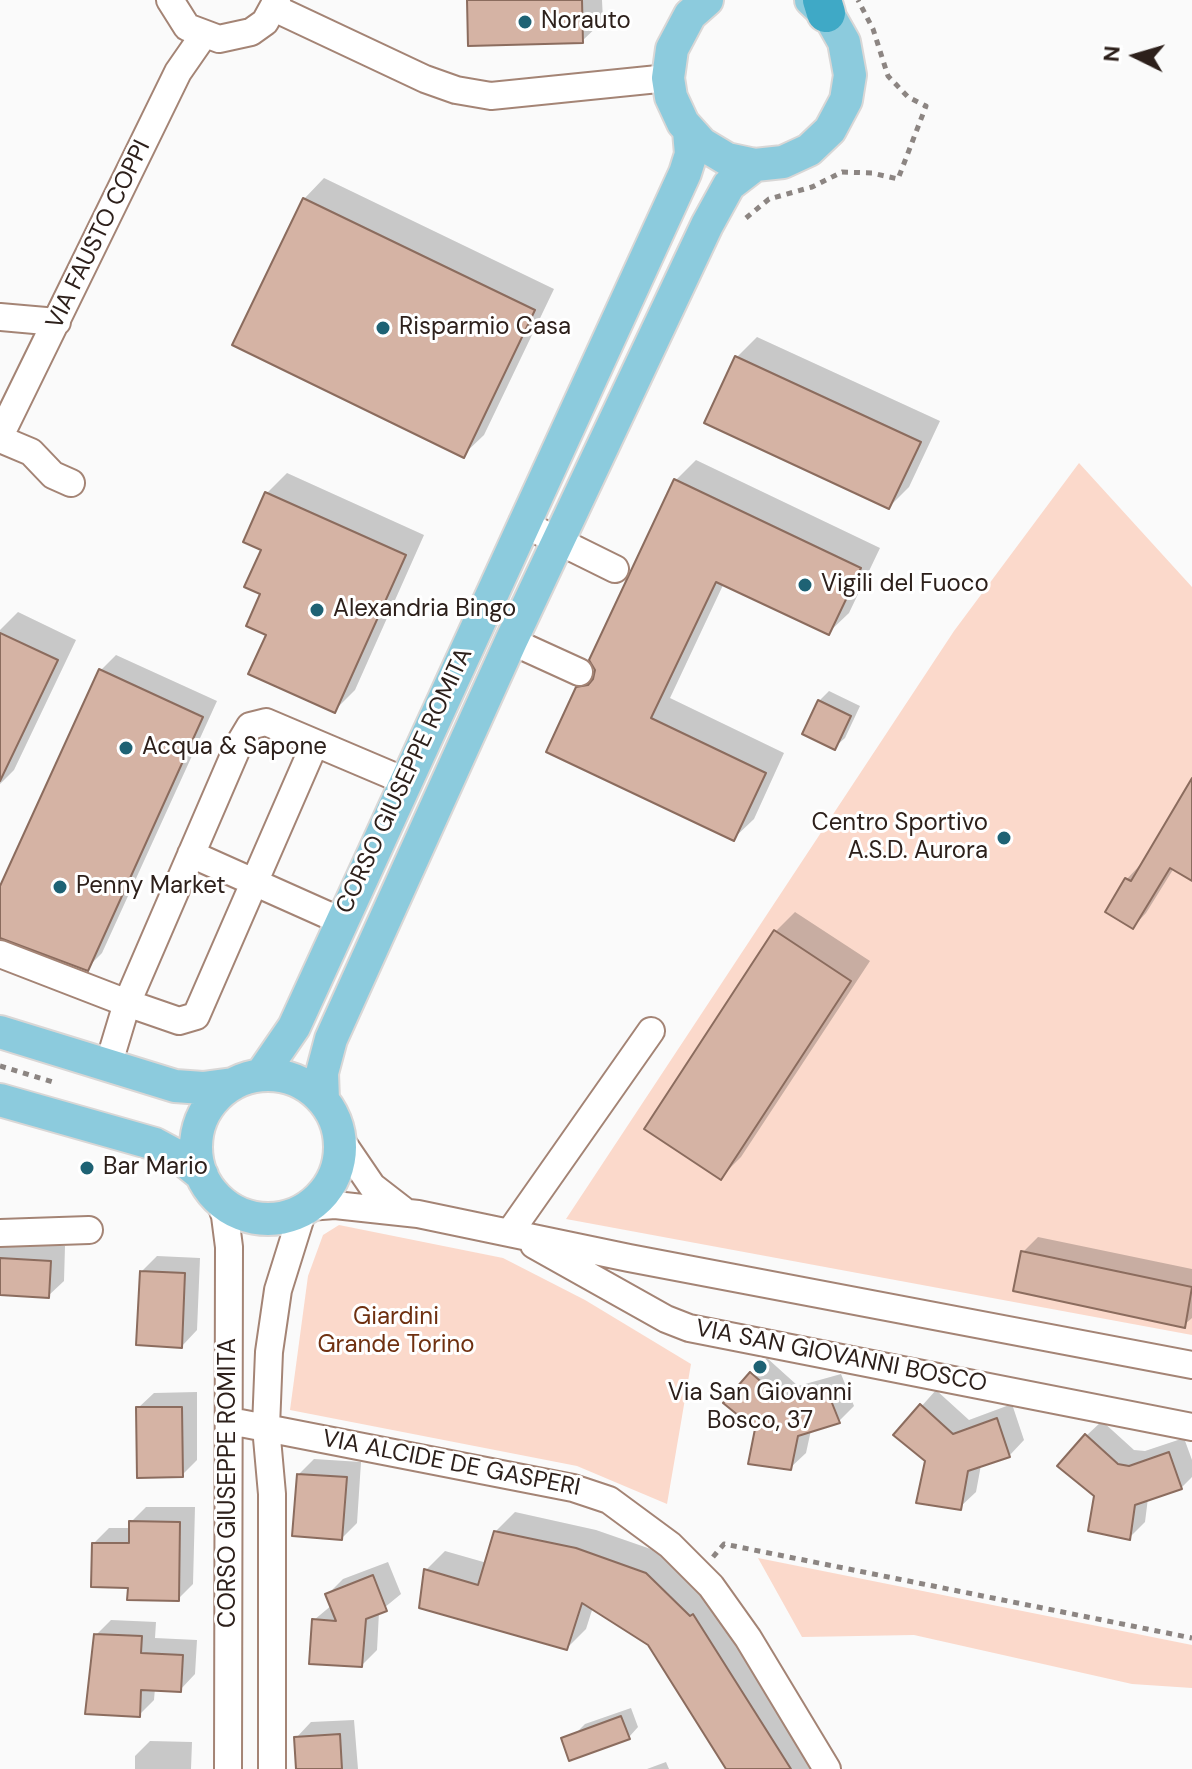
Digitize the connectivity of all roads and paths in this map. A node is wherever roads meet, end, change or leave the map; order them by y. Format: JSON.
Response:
{"nodes":[{"id":1,"x":170,"y":0,"type":"edge"},
{"id":2,"x":707,"y":0,"type":"edge"},
{"id":3,"x":275,"y":4,"type":"edge"},
{"id":4,"x":820,"y":4,"type":"edge"},
{"id":5,"x":680,"y":12,"type":"edge"},
{"id":6,"x":203,"y":36,"type":"junction"},
{"id":7,"x":668,"y":78,"type":"junction"},
{"id":8,"x":689,"y":131,"type":"junction"},
{"id":9,"x":755,"y":165,"type":"junction"},
{"id":10,"x":0,"y":317,"type":"edge"},
{"id":11,"x":57,"y":322,"type":"junction"},
{"id":12,"x":0,"y":438,"type":"edge"},
{"id":13,"x":71,"y":483,"type":"dead end"},
{"id":14,"x":522,"y":523,"type":"junction"},
{"id":15,"x":559,"y":540,"type":"junction"},
{"id":16,"x":615,"y":569,"type":"dead end"},
{"id":17,"x":511,"y":641,"type":"junction"},
{"id":18,"x":579,"y":672,"type":"dead end"},
{"id":19,"x":315,"y":743,"type":"junction"},
{"id":20,"x":405,"y":781,"type":"junction"},
{"id":21,"x":191,"y":854,"type":"junction"},
{"id":22,"x":254,"y":882,"type":"junction"},
{"id":23,"x":341,"y":921,"type":"junction"},
{"id":24,"x":0,"y":954,"type":"edge"},
{"id":25,"x":127,"y":1003,"type":"junction"},
{"id":26,"x":651,"y":1031,"type":"dead end"},
{"id":27,"x":0,"y":1032,"type":"edge"},
{"id":28,"x":108,"y":1066,"type":"junction"},
{"id":29,"x":247,"y":1080,"type":"junction"},
{"id":30,"x":0,"y":1100,"type":"edge"},
{"id":31,"x":323,"y":1100,"type":"junction"},
{"id":32,"x":340,"y":1139,"type":"junction"},
{"id":33,"x":210,"y":1187,"type":"junction"},
{"id":34,"x":305,"y":1209,"type":"junction"},
{"id":35,"x":418,"y":1214,"type":"junction"},
{"id":36,"x":89,"y":1230,"type":"dead end"},
{"id":37,"x":510,"y":1232,"type":"junction"},
{"id":38,"x":0,"y":1233,"type":"edge"},
{"id":39,"x":1192,"y":1365,"type":"edge"},
{"id":40,"x":230,"y":1421,"type":"junction"},
{"id":41,"x":266,"y":1427,"type":"junction"},
{"id":42,"x":1192,"y":1427,"type":"edge"},
{"id":43,"x":698,"y":1572,"type":"junction"},
{"id":44,"x":1192,"y":1638,"type":"edge"},
{"id":45,"x":228,"y":1769,"type":"edge"},
{"id":46,"x":272,"y":1769,"type":"edge"},
{"id":47,"x":827,"y":1769,"type":"edge"}],
"edges":[{"from":1,"to":6,"type":"street"},
{"from":2,"to":5,"type":"main road"},
{"from":3,"to":6,"type":"street"},
{"from":3,"to":7,"type":"street"},
{"from":4,"to":9,"type":"main road"},
{"from":5,"to":7,"type":"main road"},
{"from":6,"to":11,"type":"street","name":"VIA FAUSTO COPPI"},
{"from":7,"to":8,"type":"main road"},
{"from":8,"to":9,"type":"main road"},
{"from":8,"to":14,"type":"main road","name":"CORSO GIUSEPPE ROMITA"},
{"from":9,"to":15,"type":"main road","name":"CORSO GIUSEPPE ROMITA"},
{"from":10,"to":11,"type":"street"},
{"from":11,"to":12,"type":"street","name":"VIA FAUSTO COPPI"},
{"from":12,"to":13,"type":"street"},
{"from":14,"to":15,"type":"street"},
{"from":14,"to":20,"type":"main road","name":"CORSO GIUSEPPE ROMITA"},
{"from":15,"to":16,"type":"street"},
{"from":15,"to":17,"type":"main road","name":"CORSO GIUSEPPE ROMITA"},
{"from":17,"to":18,"type":"street"},
{"from":17,"to":31,"type":"main road","name":"CORSO GIUSEPPE ROMITA"},
{"from":19,"to":20,"type":"street"},
{"from":19,"to":21,"type":"street"},
{"from":19,"to":22,"type":"street"},
{"from":20,"to":23,"type":"main road","name":"CORSO GIUSEPPE ROMITA"},
{"from":21,"to":22,"type":"street"},
{"from":21,"to":25,"type":"street"},
{"from":22,"to":23,"type":"street"},
{"from":22,"to":25,"type":"street"},
{"from":23,"to":29,"type":"main road","name":"CORSO GIUSEPPE ROMITA"},
{"from":24,"to":25,"type":"street"},
{"from":25,"to":28,"type":"street"},
{"from":26,"to":37,"type":"street"},
{"from":27,"to":28,"type":"main road"},
{"from":28,"to":29,"type":"main road"},
{"from":29,"to":31,"type":"main road"},
{"from":29,"to":33,"type":"main road"},
{"from":30,"to":33,"type":"main road"},
{"from":31,"to":32,"type":"main road"},
{"from":32,"to":34,"type":"main road"},
{"from":32,"to":35,"type":"street"},
{"from":33,"to":34,"type":"main road"},
{"from":33,"to":40,"type":"street","name":"CORSO GIUSEPPE ROMITA"},
{"from":34,"to":35,"type":"street"},
{"from":34,"to":41,"type":"street","name":"CORSO GIUSEPPE ROMITA"},
{"from":35,"to":37,"type":"street","name":"VIA SAN GIOVANNI BOSCO"},
{"from":36,"to":38,"type":"street"},
{"from":37,"to":39,"type":"street","name":"VIA SAN GIOVANNI BOSCO"},
{"from":37,"to":42,"type":"street","name":"VIA SAN GIOVANNI BOSCO"},
{"from":40,"to":41,"type":"street","name":"VIA ALCIDE DE GASPERI"},
{"from":40,"to":45,"type":"street","name":"CORSO GIUSEPPE ROMITA"},
{"from":41,"to":43,"type":"street","name":"VIA ALCIDE DE GASPERI"},
{"from":41,"to":46,"type":"street","name":"CORSO GIUSEPPE ROMITA"},
{"from":43,"to":44,"type":"path"},
{"from":43,"to":47,"type":"street","name":"VIA ALCIDE DE GASPERI"}]}
